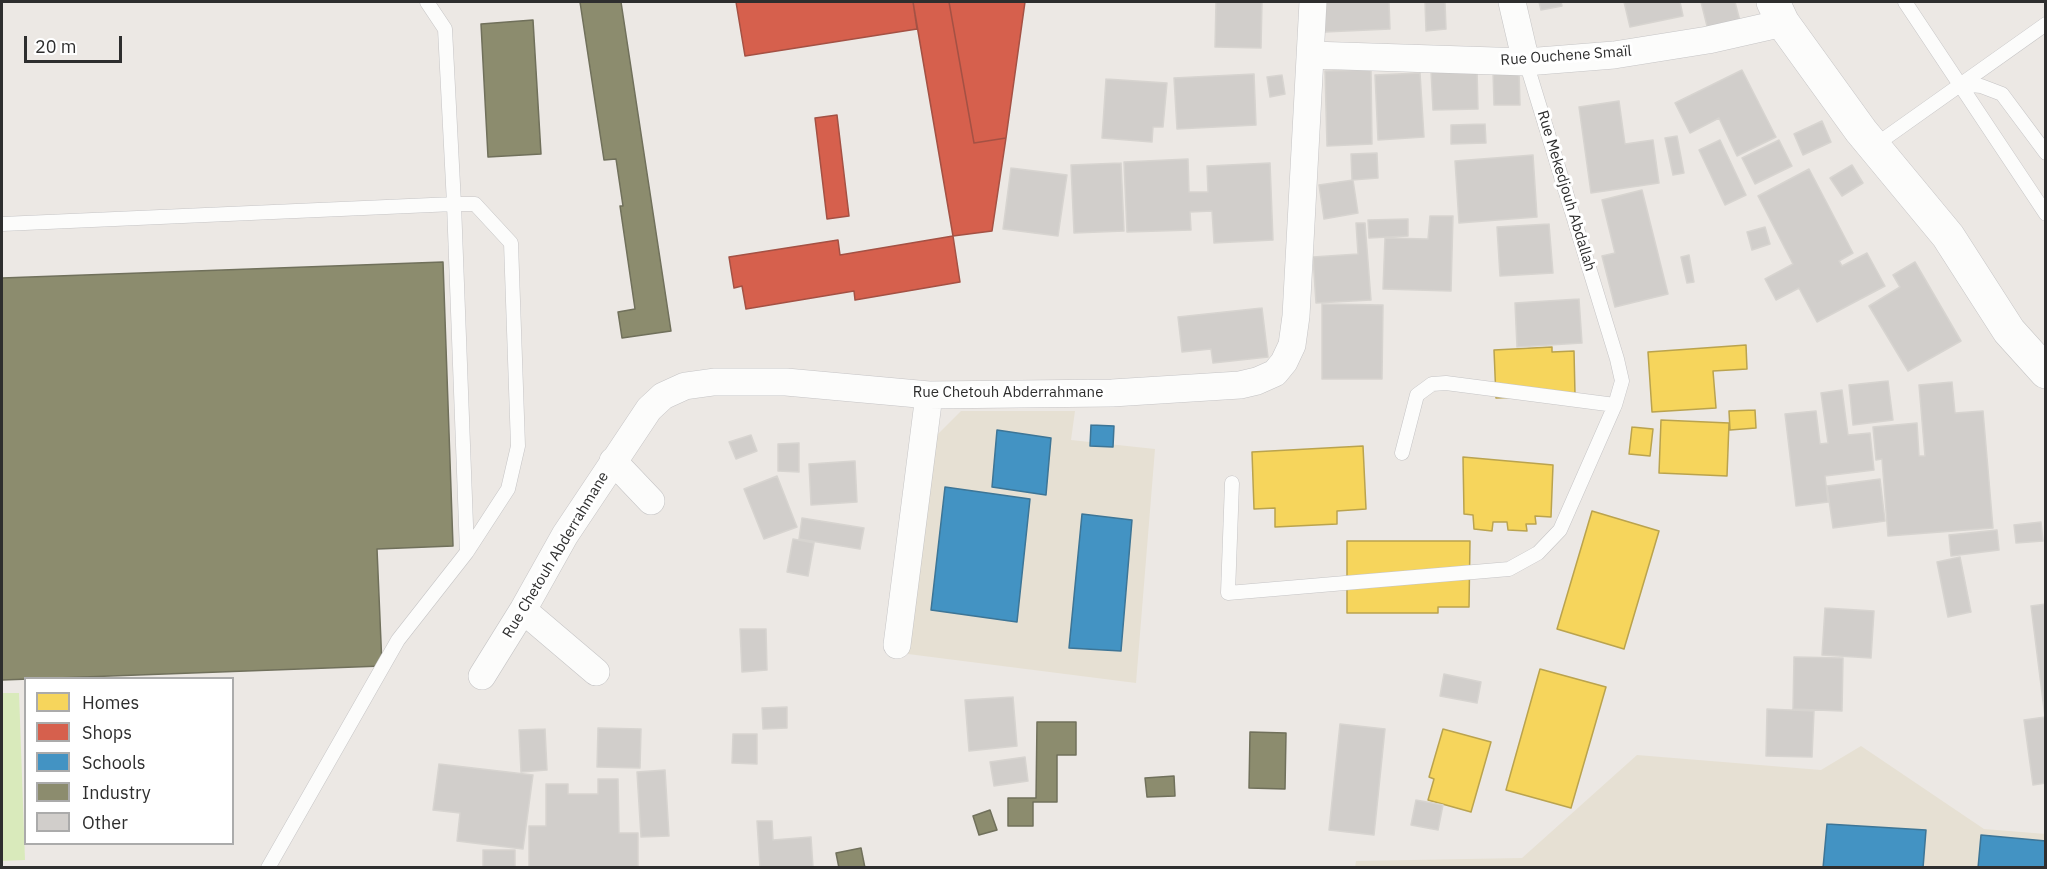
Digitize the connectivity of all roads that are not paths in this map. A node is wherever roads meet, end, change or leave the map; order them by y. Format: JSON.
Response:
{"nodes":[{"id":1,"x":427,"y":2,"type":"edge"},
{"id":2,"x":1312,"y":2,"type":"edge"},
{"id":3,"x":1512,"y":2,"type":"edge"},
{"id":4,"x":1905,"y":2,"type":"edge"},
{"id":5,"x":1778,"y":12,"type":"edge"},
{"id":6,"x":2046,"y":24,"type":"edge"},
{"id":7,"x":1311,"y":55,"type":"junction"},
{"id":8,"x":1526,"y":62,"type":"junction"},
{"id":9,"x":1961,"y":84,"type":"junction"},
{"id":10,"x":1874,"y":146,"type":"junction"},
{"id":11,"x":2046,"y":153,"type":"edge"},
{"id":12,"x":454,"y":204,"type":"junction"},
{"id":13,"x":2046,"y":214,"type":"edge"},
{"id":14,"x":2,"y":224,"type":"edge"},
{"id":15,"x":2046,"y":372,"type":"edge"},
{"id":16,"x":929,"y":396,"type":"junction"},
{"id":17,"x":1615,"y":405,"type":"junction"},
{"id":18,"x":1402,"y":453,"type":"dead end"},
{"id":19,"x":613,"y":461,"type":"junction"},
{"id":20,"x":1232,"y":483,"type":"dead end"},
{"id":21,"x":651,"y":501,"type":"dead end"},
{"id":22,"x":467,"y":552,"type":"junction"},
{"id":23,"x":523,"y":610,"type":"junction"},
{"id":24,"x":897,"y":645,"type":"dead end"},
{"id":25,"x":596,"y":672,"type":"dead end"},
{"id":26,"x":482,"y":676,"type":"dead end"},
{"id":27,"x":268,"y":867,"type":"edge"}],
"edges":[{"from":1,"to":12,"type":"lane"},
{"from":2,"to":7,"type":"street","name":"Rue Chetouh Abderrahmane"},
{"from":3,"to":8,"type":"street","name":"Rue Mekedjouh Abdallah"},
{"from":4,"to":9,"type":"lane"},
{"from":5,"to":8,"type":"street","name":"Rue Ouchene Smaïl"},
{"from":5,"to":10,"type":"main road"},
{"from":6,"to":9,"type":"lane"},
{"from":7,"to":8,"type":"street","name":"Rue Ouchene Smaïl"},
{"from":7,"to":16,"type":"street","name":"Rue Chetouh Abderrahmane"},
{"from":8,"to":17,"type":"lane","name":"Rue Mekedjouh Abdallah"},
{"from":9,"to":10,"type":"lane"},
{"from":9,"to":11,"type":"lane"},
{"from":9,"to":13,"type":"lane"},
{"from":10,"to":15,"type":"main road"},
{"from":12,"to":14,"type":"lane"},
{"from":12,"to":22,"type":"lane"},
{"from":12,"to":22,"type":"lane"},
{"from":16,"to":19,"type":"street","name":"Rue Chetouh Abderrahmane"},
{"from":16,"to":24,"type":"street"},
{"from":17,"to":18,"type":"lane"},
{"from":17,"to":20,"type":"lane"},
{"from":19,"to":21,"type":"street"},
{"from":19,"to":23,"type":"street","name":"Rue Chetouh Abderrahmane"},
{"from":22,"to":27,"type":"lane"},
{"from":23,"to":25,"type":"street"},
{"from":23,"to":26,"type":"street","name":"Rue Chetouh Abderrahmane"}]}
